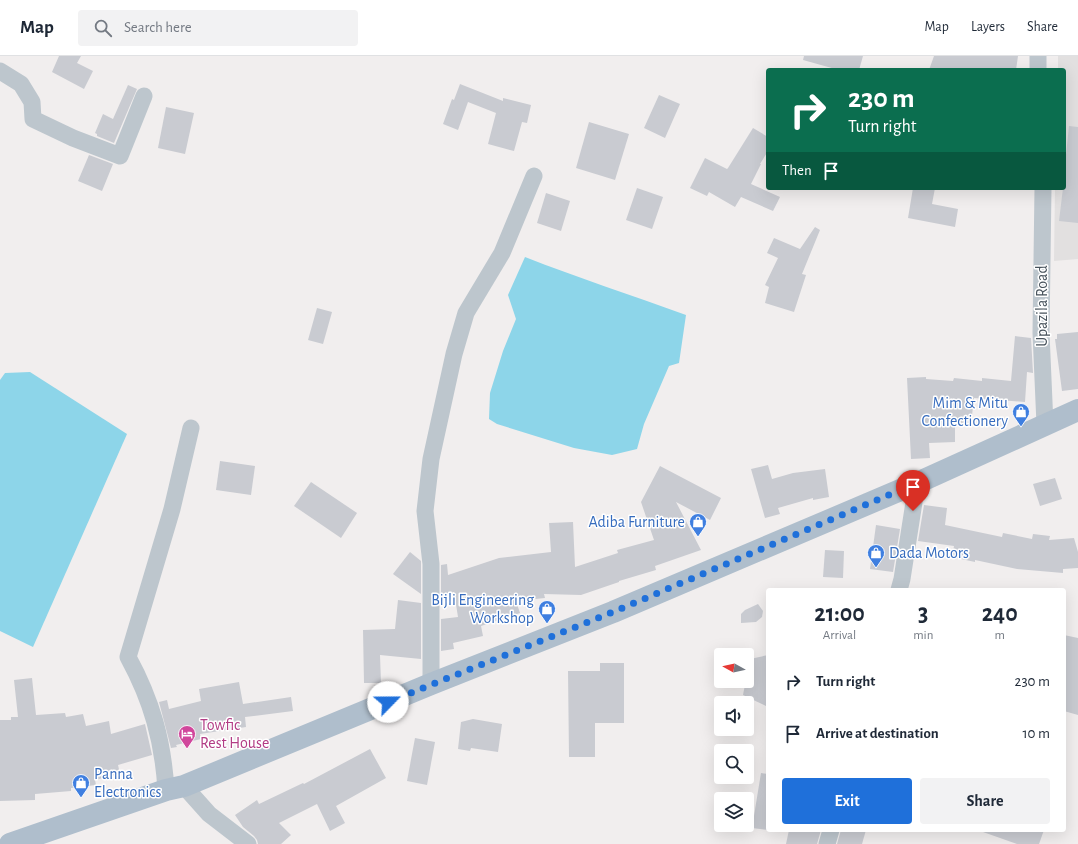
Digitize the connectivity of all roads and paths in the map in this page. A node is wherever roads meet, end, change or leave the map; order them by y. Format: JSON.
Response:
{"nodes":[{"id":1,"x":1038,"y":56,"type":"edge"},
{"id":2,"x":1038,"y":68,"type":"edge"},
{"id":3,"x":0,"y":71,"type":"edge"},
{"id":4,"x":144,"y":96,"type":"dead end"},
{"id":5,"x":534,"y":176,"type":"dead end"},
{"id":6,"x":1043,"y":190,"type":"edge"},
{"id":7,"x":1078,"y":410,"type":"edge"},
{"id":8,"x":1045,"y":425,"type":"junction"},
{"id":9,"x":191,"y":428,"type":"dead end"},
{"id":10,"x":917,"y":483,"type":"junction"},
{"id":11,"x":900,"y":588,"type":"edge"},
{"id":12,"x":431,"y":684,"type":"junction"},
{"id":13,"x":175,"y":788,"type":"junction"},
{"id":14,"x":830,"y":832,"type":"edge"},
{"id":15,"x":10,"y":844,"type":"edge"},
{"id":16,"x":248,"y":844,"type":"edge"},
{"id":17,"x":827,"y":844,"type":"edge"}],
"edges":[{"from":1,"to":2,"type":"street"},
{"from":3,"to":4,"type":"street"},
{"from":5,"to":12,"type":"street"},
{"from":6,"to":8,"type":"street","name":"Upazila Road"},
{"from":7,"to":8,"type":"main road"},
{"from":8,"to":10,"type":"main road"},
{"from":9,"to":13,"type":"street"},
{"from":10,"to":11,"type":"street"},
{"from":10,"to":12,"type":"main road"},
{"from":12,"to":13,"type":"main road"},
{"from":13,"to":15,"type":"main road"},
{"from":13,"to":16,"type":"street"},
{"from":14,"to":17,"type":"street"}]}
